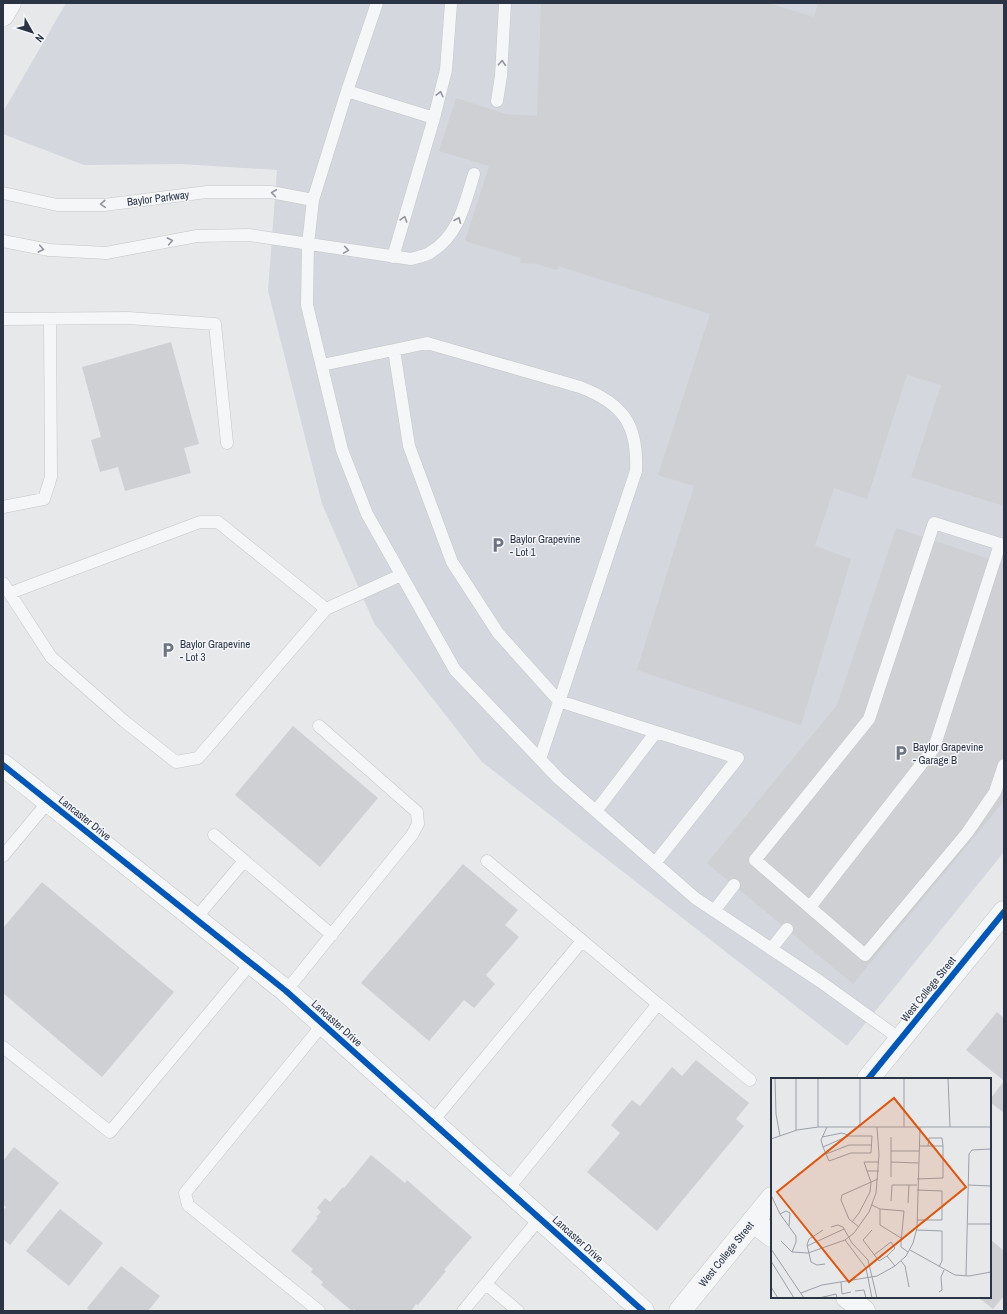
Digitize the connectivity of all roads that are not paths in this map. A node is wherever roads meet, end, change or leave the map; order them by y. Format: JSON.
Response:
{"nodes":[{"id":1,"x":10,"y":3,"type":"edge"},
{"id":2,"x":377,"y":3,"type":"edge"},
{"id":3,"x":451,"y":3,"type":"edge"},
{"id":4,"x":505,"y":3,"type":"edge"},
{"id":5,"x":3,"y":15,"type":"edge"},
{"id":6,"x":347,"y":91,"type":"junction"},
{"id":7,"x":497,"y":102,"type":"dead end"},
{"id":8,"x":434,"y":118,"type":"junction"},
{"id":9,"x":474,"y":174,"type":"dead end"},
{"id":10,"x":3,"y":193,"type":"edge"},
{"id":11,"x":313,"y":200,"type":"junction"},
{"id":12,"x":3,"y":241,"type":"edge"},
{"id":13,"x":308,"y":244,"type":"junction"},
{"id":14,"x":393,"y":257,"type":"junction"},
{"id":15,"x":3,"y":319,"type":"edge"},
{"id":16,"x":50,"y":319,"type":"junction"},
{"id":17,"x":394,"y":350,"type":"junction"},
{"id":18,"x":322,"y":365,"type":"junction"},
{"id":19,"x":227,"y":443,"type":"dead end"},
{"id":20,"x":3,"y":507,"type":"edge"},
{"id":21,"x":1002,"y":545,"type":"edge"},
{"id":22,"x":402,"y":575,"type":"junction"},
{"id":23,"x":7,"y":588,"type":"edge"},
{"id":24,"x":326,"y":609,"type":"junction"},
{"id":25,"x":559,"y":701,"type":"junction"},
{"id":26,"x":319,"y":726,"type":"dead end"},
{"id":27,"x":656,"y":732,"type":"junction"},
{"id":28,"x":540,"y":760,"type":"junction"},
{"id":29,"x":3,"y":765,"type":"edge"},
{"id":30,"x":1004,"y":765,"type":"edge"},
{"id":31,"x":48,"y":802,"type":"junction"},
{"id":32,"x":596,"y":811,"type":"junction"},
{"id":33,"x":214,"y":836,"type":"dead end"},
{"id":34,"x":3,"y":856,"type":"edge"},
{"id":35,"x":244,"y":861,"type":"junction"},
{"id":36,"x":487,"y":861,"type":"dead end"},
{"id":37,"x":655,"y":863,"type":"junction"},
{"id":38,"x":734,"y":885,"type":"dead end"},
{"id":39,"x":810,"y":908,"type":"junction"},
{"id":40,"x":714,"y":911,"type":"junction"},
{"id":41,"x":195,"y":919,"type":"junction"},
{"id":42,"x":1001,"y":923,"type":"edge"},
{"id":43,"x":787,"y":929,"type":"dead end"},
{"id":44,"x":332,"y":935,"type":"junction"},
{"id":45,"x":582,"y":941,"type":"junction"},
{"id":46,"x":771,"y":949,"type":"junction"},
{"id":47,"x":251,"y":963,"type":"junction"},
{"id":48,"x":286,"y":991,"type":"junction"},
{"id":49,"x":658,"y":1004,"type":"junction"},
{"id":50,"x":323,"y":1024,"type":"junction"},
{"id":51,"x":900,"y":1039,"type":"junction"},
{"id":52,"x":3,"y":1047,"type":"edge"},
{"id":53,"x":869,"y":1078,"type":"edge"},
{"id":54,"x":750,"y":1080,"type":"dead end"},
{"id":55,"x":432,"y":1122,"type":"junction"},
{"id":56,"x":508,"y":1189,"type":"junction"},
{"id":57,"x":771,"y":1199,"type":"edge"},
{"id":58,"x":540,"y":1218,"type":"junction"},
{"id":59,"x":753,"y":1221,"type":"junction"},
{"id":60,"x":771,"y":1235,"type":"edge"},
{"id":61,"x":486,"y":1284,"type":"junction"},
{"id":62,"x":848,"y":1298,"type":"edge"},
{"id":63,"x":319,"y":1311,"type":"edge"},
{"id":64,"x":464,"y":1311,"type":"edge"},
{"id":65,"x":518,"y":1311,"type":"edge"},
{"id":66,"x":644,"y":1311,"type":"edge"},
{"id":67,"x":680,"y":1311,"type":"edge"},
{"id":68,"x":864,"y":1311,"type":"edge"}],
"edges":[{"from":1,"to":5,"type":"street"},
{"from":2,"to":6,"type":"lane"},
{"from":8,"to":3,"type":"lane","one_way":true},
{"from":7,"to":4,"type":"lane","one_way":true},
{"from":6,"to":8,"type":"lane"},
{"from":6,"to":11,"type":"lane"},
{"from":14,"to":8,"type":"lane","one_way":true},
{"from":14,"to":9,"type":"lane","one_way":true},
{"from":11,"to":10,"type":"lane","name":"Baylor Parkway","one_way":true},
{"from":11,"to":13,"type":"lane"},
{"from":12,"to":13,"type":"lane","one_way":true},
{"from":13,"to":14,"type":"lane","one_way":true},
{"from":13,"to":18,"type":"lane"},
{"from":15,"to":16,"type":"lane"},
{"from":16,"to":19,"type":"lane"},
{"from":16,"to":20,"type":"lane"},
{"from":17,"to":18,"type":"lane"},
{"from":17,"to":25,"type":"lane"},
{"from":17,"to":25,"type":"lane"},
{"from":18,"to":22,"type":"lane"},
{"from":21,"to":39,"type":"lane"},
{"from":21,"to":39,"type":"lane"},
{"from":22,"to":24,"type":"lane"},
{"from":22,"to":28,"type":"lane"},
{"from":23,"to":24,"type":"lane"},
{"from":23,"to":24,"type":"lane"},
{"from":25,"to":27,"type":"lane"},
{"from":25,"to":28,"type":"lane"},
{"from":26,"to":44,"type":"lane"},
{"from":27,"to":32,"type":"lane"},
{"from":27,"to":37,"type":"lane"},
{"from":28,"to":32,"type":"lane"},
{"from":29,"to":31,"type":"street","name":"Lancaster Drive"},
{"from":30,"to":39,"type":"lane"},
{"from":31,"to":34,"type":"lane"},
{"from":31,"to":41,"type":"street","name":"Lancaster Drive"},
{"from":32,"to":37,"type":"lane"},
{"from":33,"to":35,"type":"lane"},
{"from":35,"to":41,"type":"lane"},
{"from":35,"to":44,"type":"lane"},
{"from":36,"to":45,"type":"lane"},
{"from":37,"to":40,"type":"lane"},
{"from":38,"to":40,"type":"lane"},
{"from":40,"to":46,"type":"lane"},
{"from":41,"to":47,"type":"street","name":"Lancaster Drive"},
{"from":42,"to":51,"type":"street","name":"West College Street"},
{"from":43,"to":46,"type":"lane"},
{"from":44,"to":48,"type":"lane"},
{"from":45,"to":49,"type":"lane"},
{"from":45,"to":55,"type":"lane"},
{"from":46,"to":51,"type":"lane"},
{"from":47,"to":48,"type":"street","name":"Lancaster Drive"},
{"from":47,"to":52,"type":"lane"},
{"from":48,"to":50,"type":"street","name":"Lancaster Drive"},
{"from":49,"to":54,"type":"lane"},
{"from":49,"to":56,"type":"lane"},
{"from":50,"to":55,"type":"street","name":"Lancaster Drive"},
{"from":50,"to":63,"type":"lane"},
{"from":51,"to":53,"type":"street","name":"West College Street"},
{"from":55,"to":56,"type":"street","name":"Lancaster Drive"},
{"from":56,"to":58,"type":"street","name":"Lancaster Drive"},
{"from":57,"to":59,"type":"street","name":"West College Street"},
{"from":58,"to":61,"type":"lane"},
{"from":58,"to":66,"type":"street","name":"Lancaster Drive"},
{"from":59,"to":60,"type":"street"},
{"from":59,"to":67,"type":"street","name":"West College Street"},
{"from":61,"to":64,"type":"lane"},
{"from":61,"to":65,"type":"lane"},
{"from":62,"to":68,"type":"street"}]}
